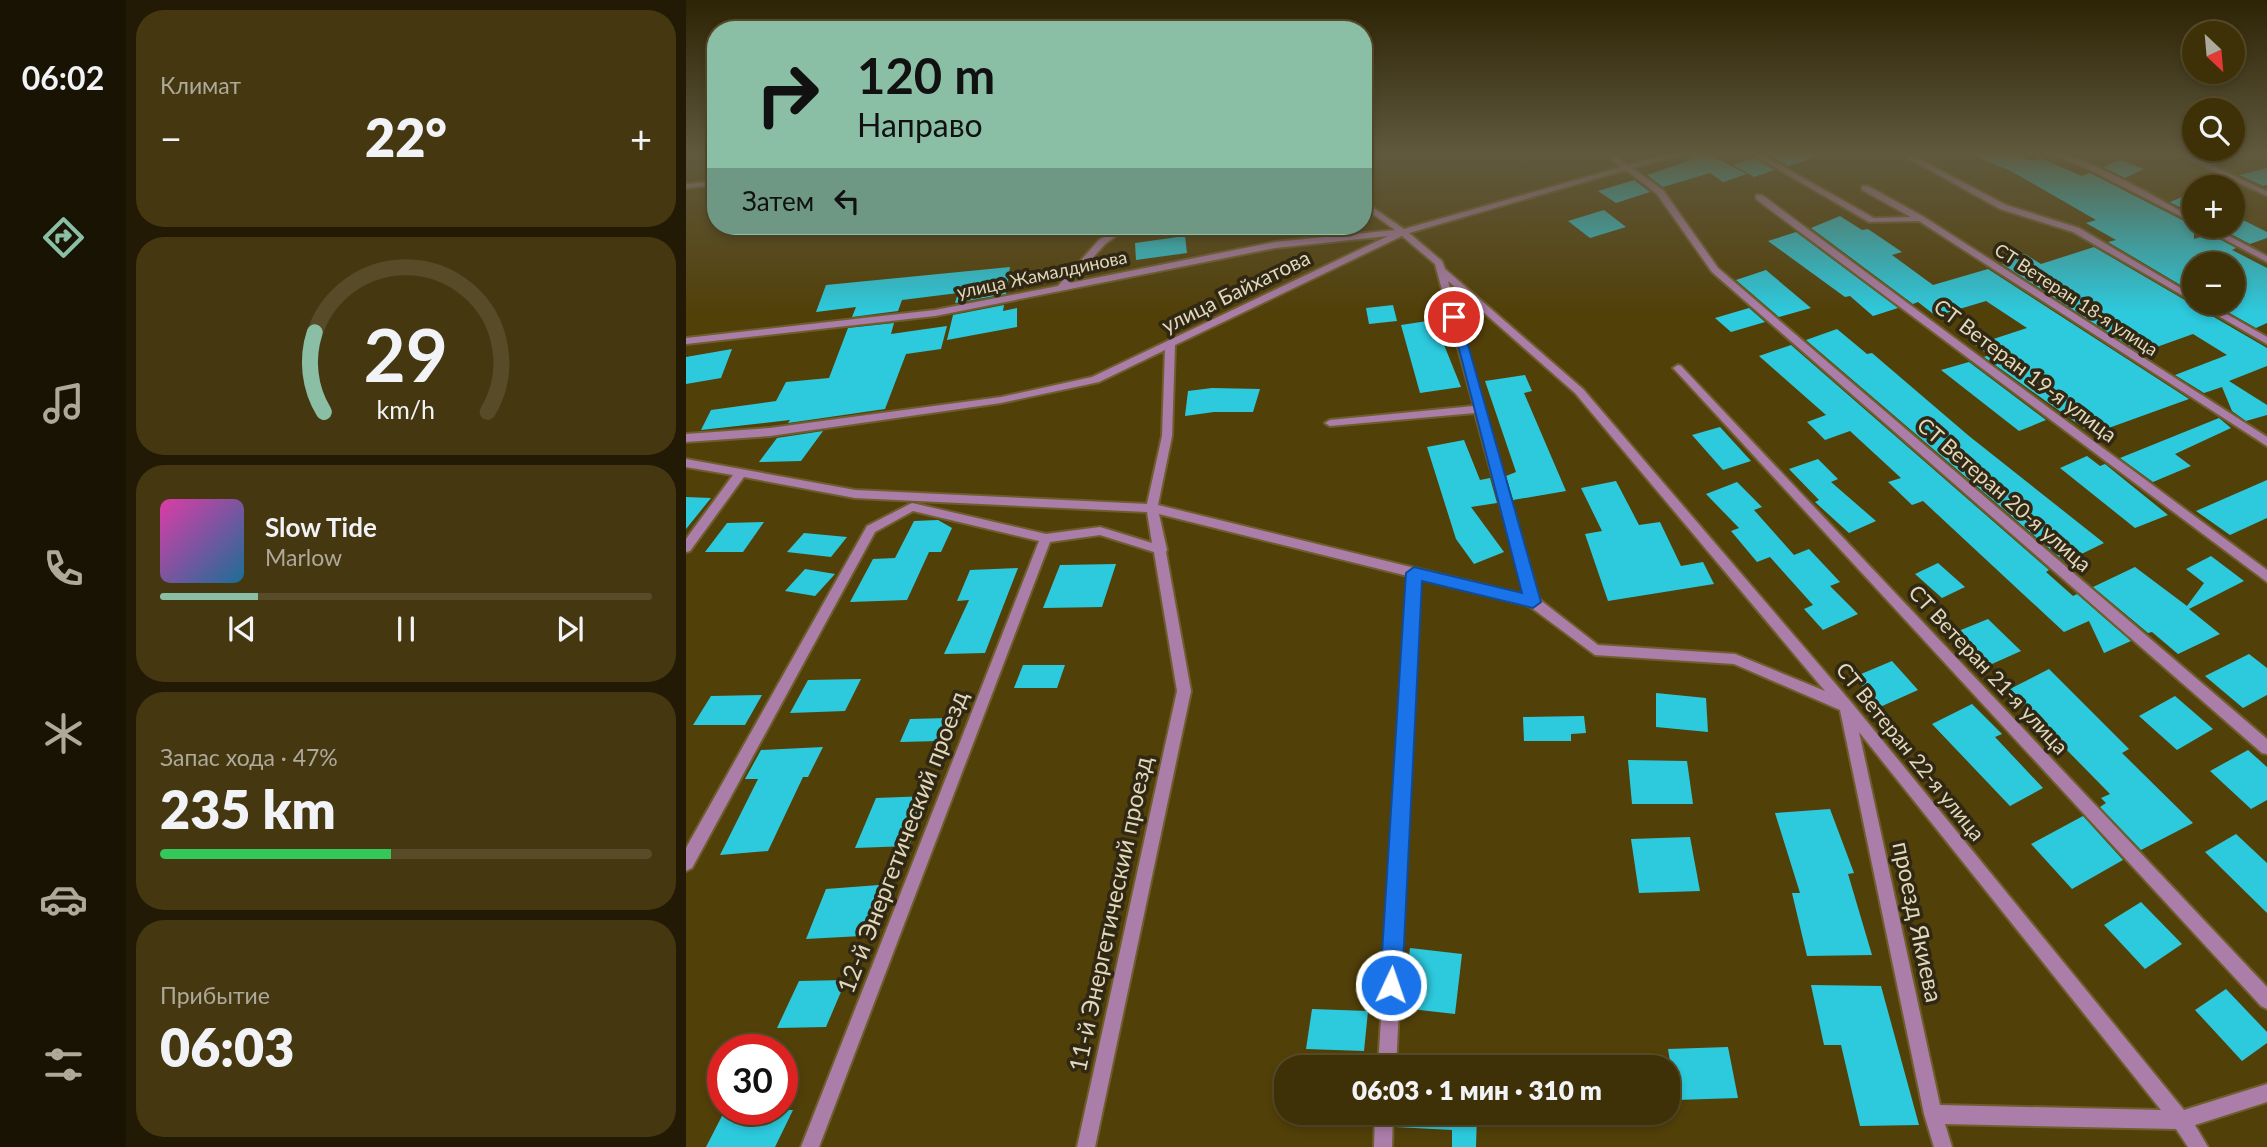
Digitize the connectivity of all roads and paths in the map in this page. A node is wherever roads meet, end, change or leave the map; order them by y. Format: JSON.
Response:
{"nodes":[{"id":1,"x":1490,"y":207,"type":"edge"},
{"id":2,"x":1670,"y":207,"type":"edge"},
{"id":3,"x":1772,"y":207,"type":"edge"},
{"id":4,"x":1848,"y":207,"type":"edge"},
{"id":5,"x":1898,"y":207,"type":"edge"},
{"id":6,"x":2005,"y":207,"type":"edge"},
{"id":7,"x":2166,"y":207,"type":"edge"},
{"id":8,"x":1372,"y":210,"type":"edge"},
{"id":9,"x":2182,"y":215,"type":"edge"},
{"id":10,"x":1921,"y":219,"type":"junction"},
{"id":11,"x":1403,"y":232,"type":"junction"},
{"id":12,"x":1112,"y":235,"type":"edge"},
{"id":13,"x":2227,"y":238,"type":"edge"},
{"id":14,"x":2267,"y":259,"type":"edge"},
{"id":15,"x":1441,"y":270,"type":"junction"},
{"id":16,"x":1062,"y":287,"type":"junction"},
{"id":17,"x":2182,"y":292,"type":"edge"},
{"id":18,"x":2222,"y":315,"type":"edge"},
{"id":19,"x":686,"y":341,"type":"edge"},
{"id":20,"x":2267,"y":341,"type":"edge"},
{"id":21,"x":1170,"y":345,"type":"junction"},
{"id":22,"x":1678,"y":368,"type":"dead end"},
{"id":23,"x":1480,"y":409,"type":"junction"},
{"id":24,"x":1330,"y":423,"type":"dead end"},
{"id":25,"x":686,"y":438,"type":"edge"},
{"id":26,"x":2267,"y":442,"type":"edge"},
{"id":27,"x":686,"y":463,"type":"edge"},
{"id":28,"x":741,"y":473,"type":"junction"},
{"id":29,"x":855,"y":494,"type":"junction"},
{"id":30,"x":912,"y":508,"type":"junction"},
{"id":31,"x":1152,"y":508,"type":"junction"},
{"id":32,"x":1046,"y":538,"type":"junction"},
{"id":33,"x":686,"y":548,"type":"edge"},
{"id":34,"x":1161,"y":550,"type":"junction"},
{"id":35,"x":1038,"y":554,"type":"joint"},
{"id":36,"x":1414,"y":573,"type":"junction"},
{"id":37,"x":2267,"y":577,"type":"edge"},
{"id":38,"x":1533,"y":602,"type":"junction"},
{"id":39,"x":1846,"y":706,"type":"junction"},
{"id":40,"x":2267,"y":748,"type":"edge"},
{"id":41,"x":686,"y":863,"type":"edge"},
{"id":42,"x":2267,"y":1000,"type":"edge"},
{"id":43,"x":1388,"y":1055,"type":"edge"},
{"id":44,"x":2267,"y":1093,"type":"edge"},
{"id":45,"x":1933,"y":1114,"type":"junction"},
{"id":46,"x":2181,"y":1119,"type":"junction"},
{"id":47,"x":1384,"y":1125,"type":"edge"},
{"id":48,"x":810,"y":1147,"type":"edge"},
{"id":49,"x":1086,"y":1147,"type":"edge"},
{"id":50,"x":1383,"y":1147,"type":"edge"},
{"id":51,"x":1943,"y":1147,"type":"edge"},
{"id":52,"x":2199,"y":1147,"type":"edge"}],
"edges":[{"from":1,"to":11,"type":"street"},
{"from":2,"to":40,"type":"street","name":"СТ Ветеран 20-я улица"},
{"from":3,"to":37,"type":"street","name":"СТ Ветеран 19-я улица"},
{"from":4,"to":10,"type":"street"},
{"from":5,"to":10,"type":"street","name":"СТ Ветеран 18-я улица"},
{"from":6,"to":17,"type":"street"},
{"from":7,"to":9,"type":"street"},
{"from":8,"to":11,"type":"street"},
{"from":10,"to":26,"type":"street","name":"СТ Ветеран 18-я улица"},
{"from":11,"to":15,"type":"street"},
{"from":11,"to":16,"type":"street","name":"улица Жамалдинова"},
{"from":11,"to":21,"type":"street","name":"улица Байхатова"},
{"from":12,"to":16,"type":"street"},
{"from":13,"to":14,"type":"street"},
{"from":15,"to":23,"type":"street"},
{"from":15,"to":39,"type":"street","name":"СТ Ветеран 22-я улица"},
{"from":16,"to":19,"type":"street","name":"улица Жамалдинова"},
{"from":18,"to":20,"type":"street"},
{"from":21,"to":25,"type":"street","name":"улица Байхатова"},
{"from":21,"to":31,"type":"street"},
{"from":22,"to":42,"type":"street","name":"СТ Ветеран 21-я улица"},
{"from":23,"to":24,"type":"street"},
{"from":23,"to":38,"type":"street"},
{"from":27,"to":28,"type":"street"},
{"from":28,"to":29,"type":"street"},
{"from":28,"to":33,"type":"street"},
{"from":29,"to":30,"type":"street"},
{"from":29,"to":31,"type":"street"},
{"from":30,"to":32,"type":"street"},
{"from":30,"to":41,"type":"street"},
{"from":31,"to":34,"type":"street"},
{"from":31,"to":36,"type":"street"},
{"from":32,"to":34,"type":"street"},
{"from":32,"to":35,"type":"street"},
{"from":34,"to":49,"type":"street","name":"11-й Энергетический проезд"},
{"from":35,"to":48,"type":"street","name":"12-й Энергетический проезд"},
{"from":36,"to":38,"type":"street"},
{"from":36,"to":43,"type":"street"},
{"from":38,"to":39,"type":"street"},
{"from":39,"to":45,"type":"street","name":"проезд Якиева"},
{"from":39,"to":46,"type":"street","name":"СТ Ветеран 22-я улица"},
{"from":44,"to":46,"type":"street"},
{"from":45,"to":46,"type":"street"},
{"from":45,"to":51,"type":"street","name":"проезд Якиева"},
{"from":46,"to":52,"type":"street","name":"СТ Ветеран 22-я улица"},
{"from":47,"to":50,"type":"street"}]}
